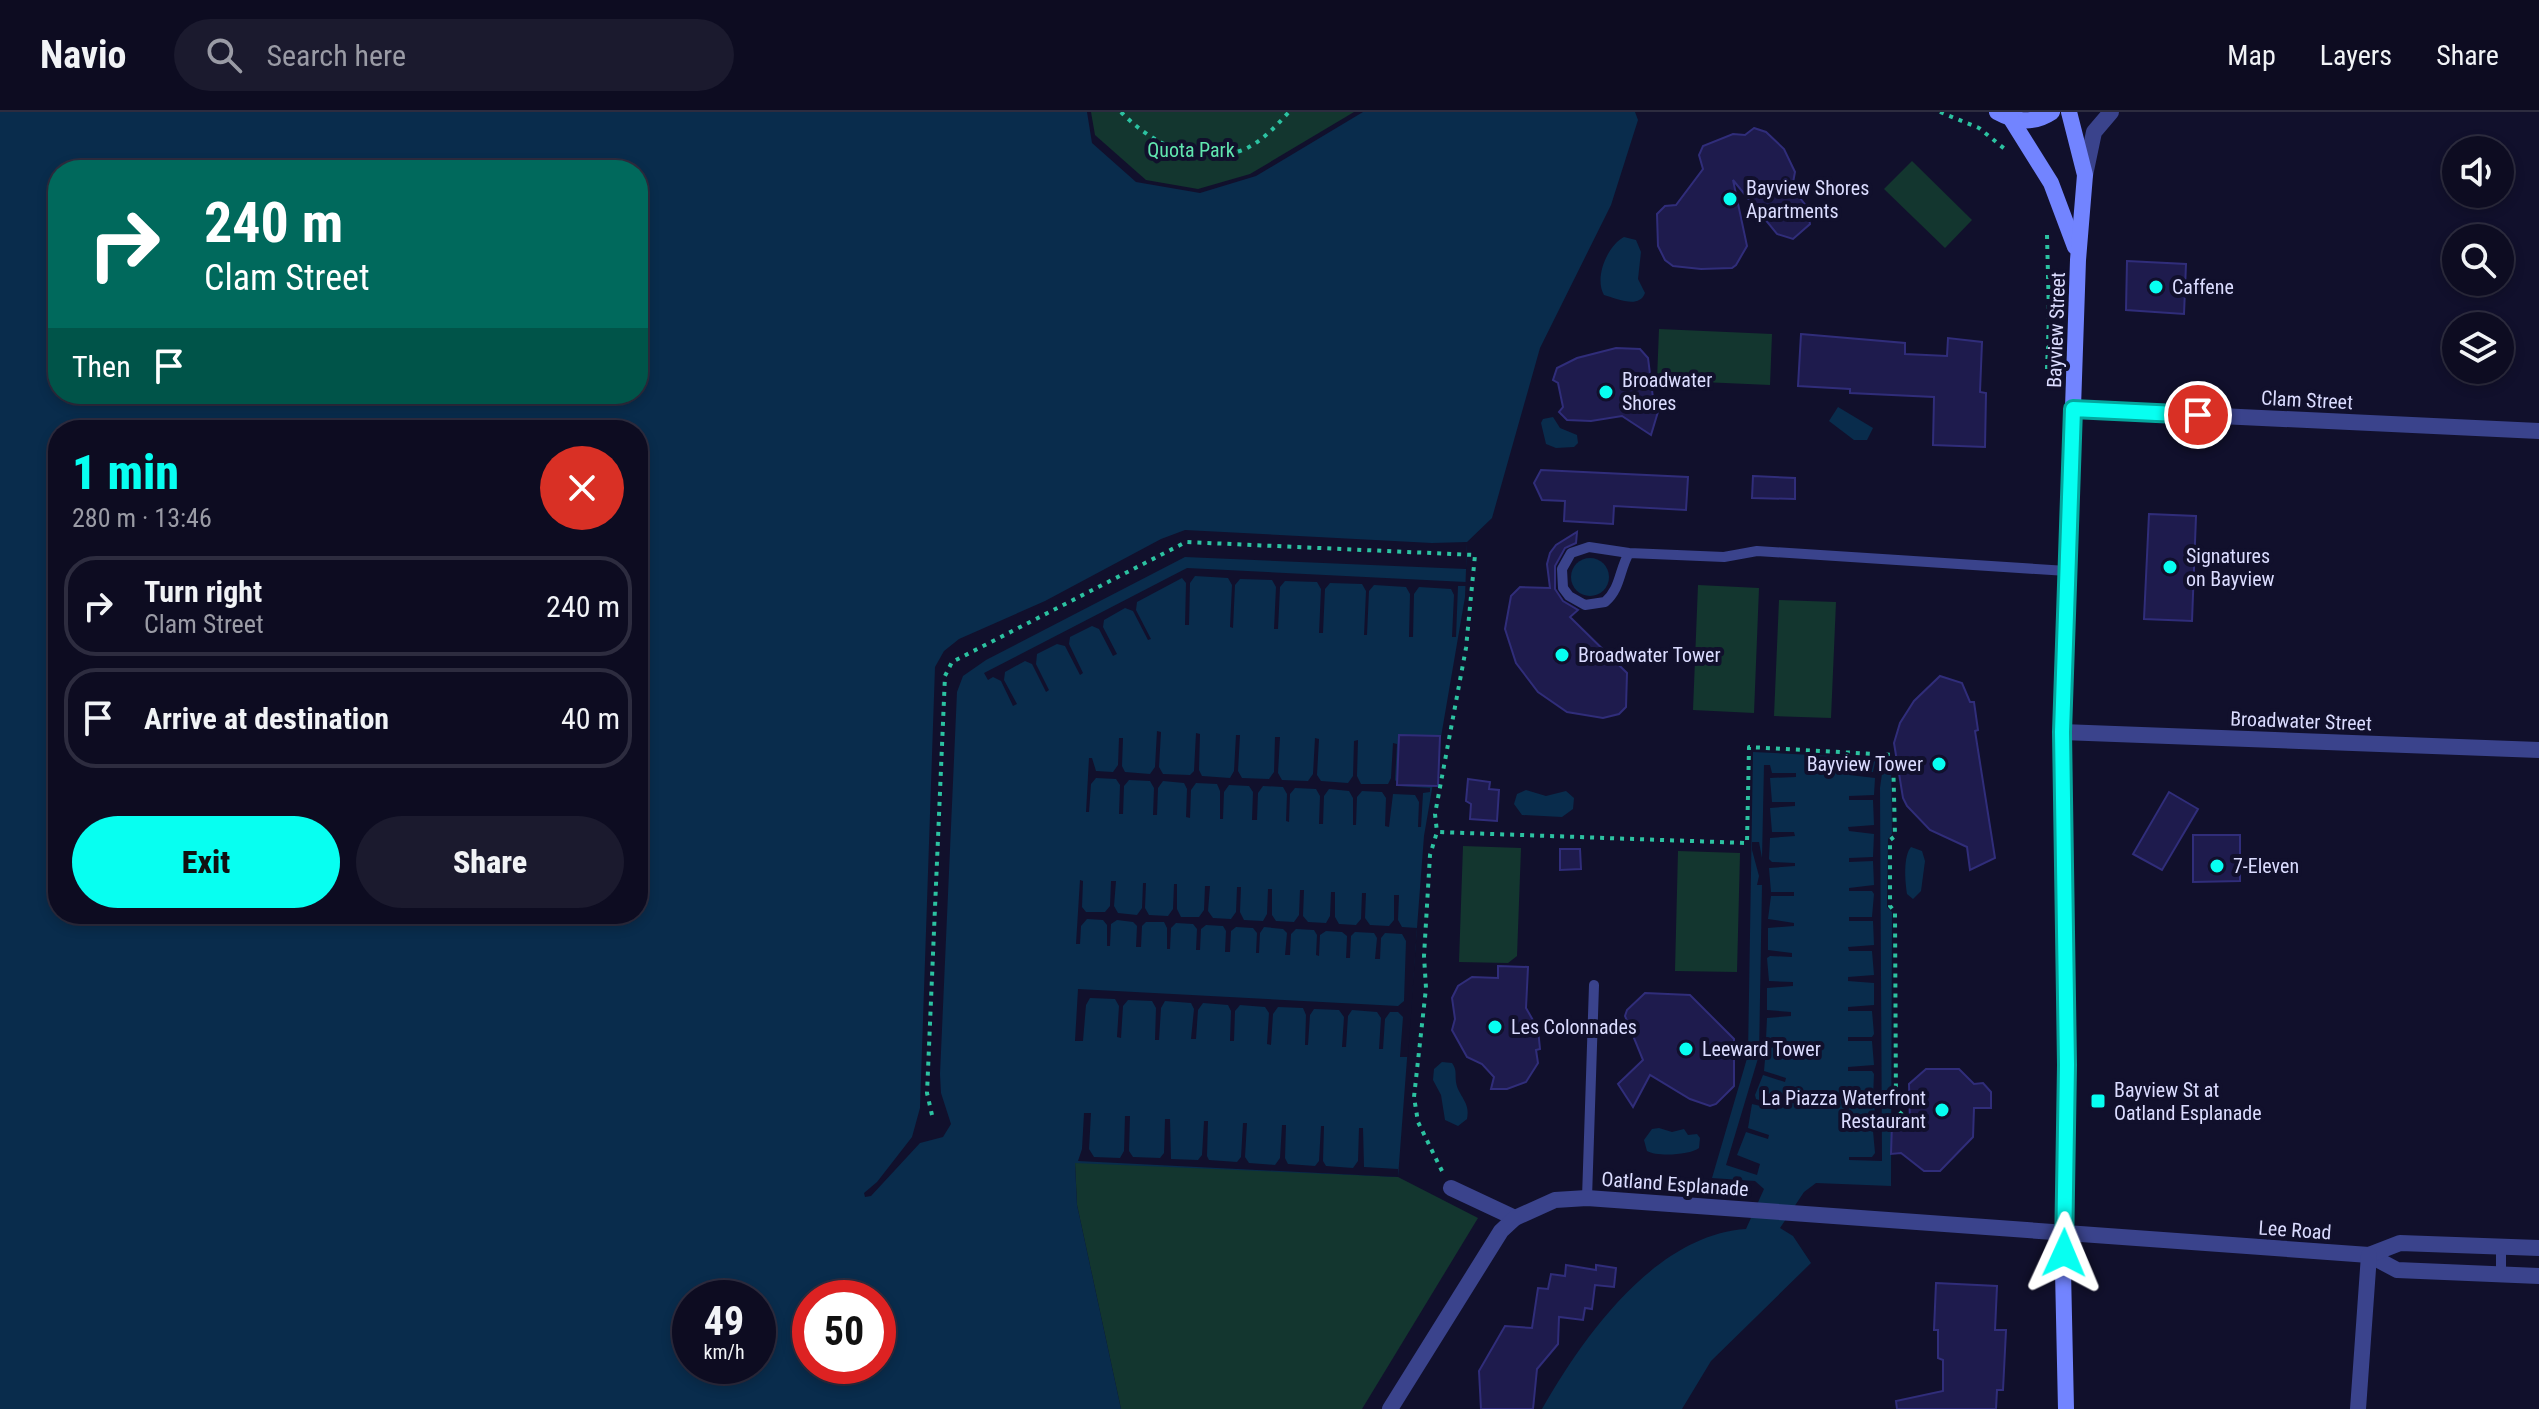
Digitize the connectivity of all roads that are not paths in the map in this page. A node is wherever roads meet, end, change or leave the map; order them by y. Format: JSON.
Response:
{"nodes":[{"id":1,"x":2052,"y":112,"type":"edge"},
{"id":2,"x":2069,"y":112,"type":"edge"},
{"id":3,"x":2111,"y":112,"type":"edge"},
{"id":4,"x":2004,"y":115,"type":"edge"},
{"id":5,"x":2085,"y":175,"type":"junction"},
{"id":6,"x":2078,"y":260,"type":"junction"},
{"id":7,"x":2073,"y":409,"type":"junction"},
{"id":8,"x":2539,"y":431,"type":"edge"},
{"id":9,"x":1629,"y":553,"type":"junction"},
{"id":10,"x":2067,"y":571,"type":"junction"},
{"id":11,"x":2062,"y":732,"type":"junction"},
{"id":12,"x":2539,"y":750,"type":"edge"},
{"id":13,"x":1594,"y":985,"type":"dead end"},
{"id":14,"x":1451,"y":1188,"type":"road end"},
{"id":15,"x":1587,"y":1198,"type":"junction"},
{"id":16,"x":1515,"y":1218,"type":"junction"},
{"id":17,"x":2064,"y":1235,"type":"junction"},
{"id":18,"x":2501,"y":1247,"type":"junction"},
{"id":19,"x":2539,"y":1248,"type":"edge"},
{"id":20,"x":2369,"y":1255,"type":"junction"},
{"id":21,"x":2501,"y":1274,"type":"junction"},
{"id":22,"x":2539,"y":1276,"type":"edge"},
{"id":23,"x":1390,"y":1409,"type":"edge"},
{"id":24,"x":2066,"y":1409,"type":"edge"},
{"id":25,"x":2358,"y":1409,"type":"edge"}],
"edges":[{"from":1,"to":4,"type":"main road"},
{"from":2,"to":5,"type":"main road","name":"Bayview Street"},
{"from":3,"to":5,"type":"street"},
{"from":4,"to":6,"type":"main road","name":"Bayview Street"},
{"from":5,"to":6,"type":"main road","name":"Bayview Street"},
{"from":6,"to":7,"type":"main road","name":"Bayview Street"},
{"from":7,"to":8,"type":"street","name":"Clam Street"},
{"from":7,"to":10,"type":"main road","name":"Bayview Street"},
{"from":9,"to":9,"type":"lane"},
{"from":9,"to":10,"type":"lane"},
{"from":10,"to":11,"type":"main road","name":"Bayview Street"},
{"from":11,"to":12,"type":"street","name":"Broadwater Street"},
{"from":11,"to":17,"type":"main road","name":"Bayview Street"},
{"from":13,"to":15,"type":"lane"},
{"from":14,"to":16,"type":"street"},
{"from":15,"to":16,"type":"street","name":"Oatland Esplanade"},
{"from":15,"to":17,"type":"street","name":"Oatland Esplanade"},
{"from":16,"to":23,"type":"street","name":"Oatland Esplanade"},
{"from":17,"to":20,"type":"street","name":"Lee Road"},
{"from":17,"to":24,"type":"main road","name":"Bayview Street"},
{"from":18,"to":19,"type":"street"},
{"from":18,"to":20,"type":"street"},
{"from":18,"to":21,"type":"lane"},
{"from":20,"to":21,"type":"street"},
{"from":20,"to":25,"type":"street"},
{"from":21,"to":22,"type":"street"}]}
